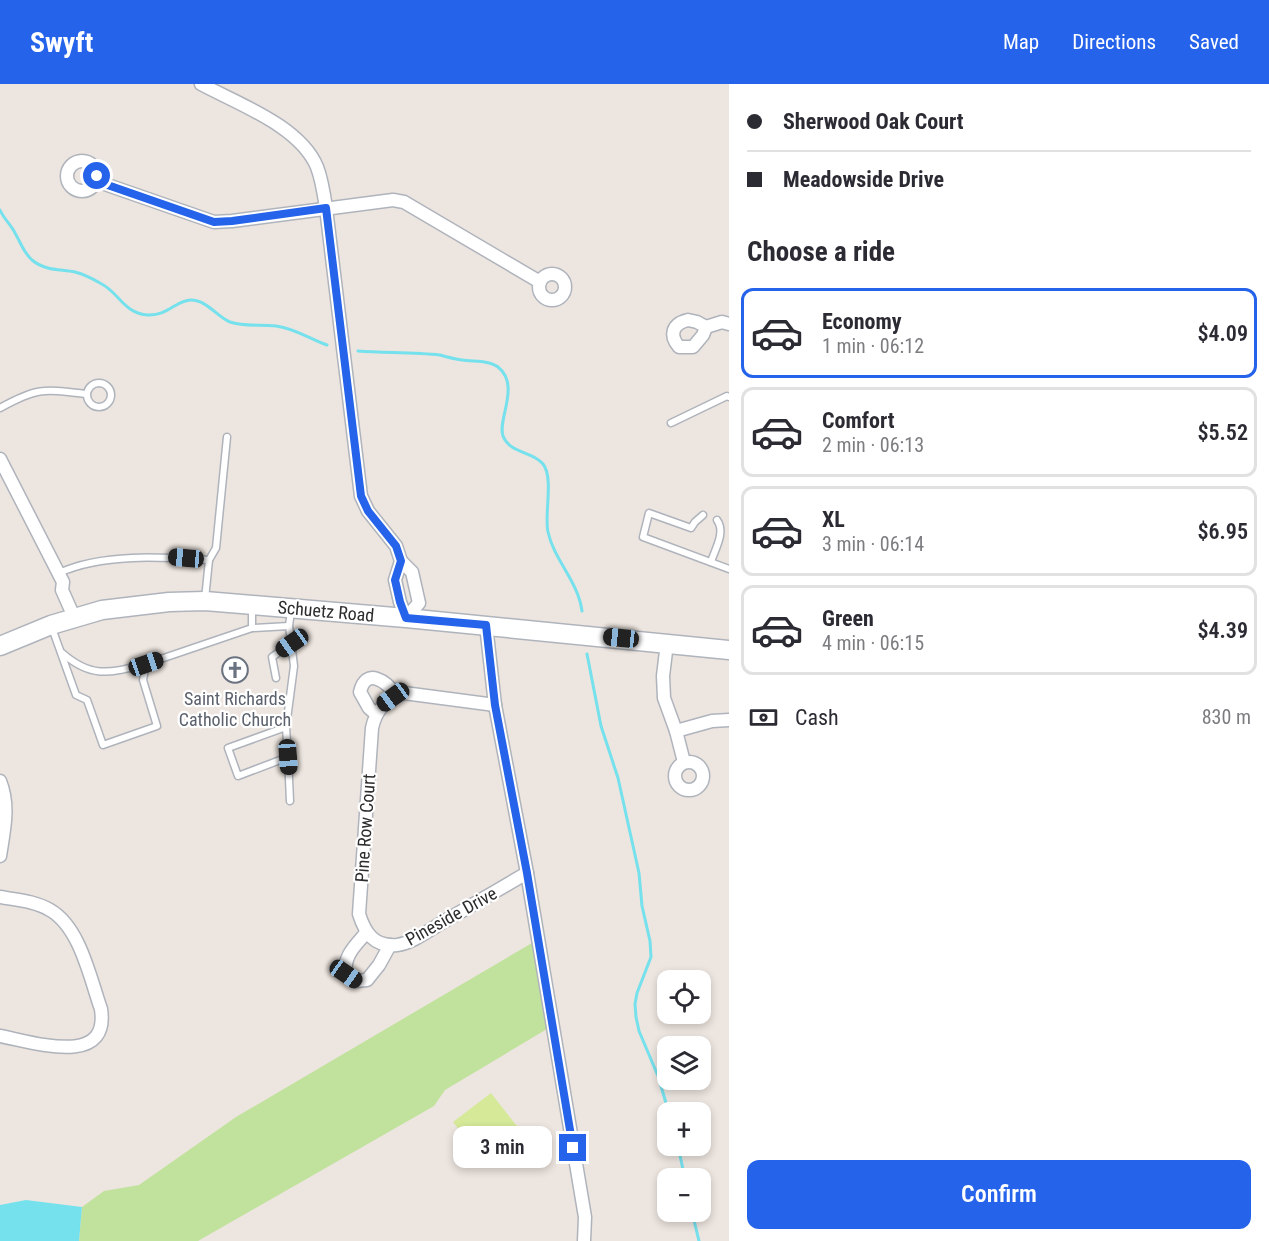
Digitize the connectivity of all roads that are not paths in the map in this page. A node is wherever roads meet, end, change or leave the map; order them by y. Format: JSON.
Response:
{"nodes":[{"id":1,"x":201,"y":84,"type":"edge"},
{"id":2,"x":96,"y":181,"type":"dead end"},
{"id":3,"x":326,"y":208,"type":"junction"},
{"id":4,"x":540,"y":282,"type":"dead end"},
{"id":5,"x":729,"y":324,"type":"edge"},
{"id":6,"x":706,"y":327,"type":"dead end"},
{"id":7,"x":86,"y":394,"type":"junction"},
{"id":8,"x":729,"y":397,"type":"edge"},
{"id":9,"x":0,"y":408,"type":"edge"},
{"id":10,"x":671,"y":423,"type":"dead end"},
{"id":11,"x":227,"y":437,"type":"dead end"},
{"id":12,"x":0,"y":459,"type":"edge"},
{"id":13,"x":703,"y":515,"type":"dead end"},
{"id":14,"x":717,"y":520,"type":"dead end"},
{"id":15,"x":209,"y":560,"type":"junction"},
{"id":16,"x":401,"y":561,"type":"junction"},
{"id":17,"x":711,"y":562,"type":"junction"},
{"id":18,"x":729,"y":569,"type":"edge"},
{"id":19,"x":60,"y":577,"type":"junction"},
{"id":20,"x":205,"y":601,"type":"junction"},
{"id":21,"x":252,"y":604,"type":"junction"},
{"id":22,"x":77,"y":616,"type":"junction"},
{"id":23,"x":290,"y":617,"type":"junction"},
{"id":24,"x":406,"y":618,"type":"junction"},
{"id":25,"x":51,"y":625,"type":"junction"},
{"id":26,"x":486,"y":625,"type":"junction"},
{"id":27,"x":252,"y":628,"type":"junction"},
{"id":28,"x":292,"y":643,"type":"junction"},
{"id":29,"x":667,"y":643,"type":"junction"},
{"id":30,"x":0,"y":646,"type":"edge"},
{"id":31,"x":729,"y":650,"type":"edge"},
{"id":32,"x":61,"y":652,"type":"junction"},
{"id":33,"x":146,"y":664,"type":"junction"},
{"id":34,"x":276,"y":678,"type":"dead end"},
{"id":35,"x":396,"y":695,"type":"junction"},
{"id":36,"x":495,"y":705,"type":"junction"},
{"id":37,"x":376,"y":714,"type":"junction"},
{"id":38,"x":729,"y":720,"type":"edge"},
{"id":39,"x":286,"y":727,"type":"junction"},
{"id":40,"x":676,"y":731,"type":"junction"},
{"id":41,"x":288,"y":757,"type":"junction"},
{"id":42,"x":684,"y":762,"type":"dead end"},
{"id":43,"x":0,"y":781,"type":"edge"},
{"id":44,"x":290,"y":801,"type":"dead end"},
{"id":45,"x":0,"y":856,"type":"edge"},
{"id":46,"x":527,"y":873,"type":"junction"},
{"id":47,"x":0,"y":897,"type":"edge"},
{"id":48,"x":368,"y":936,"type":"junction"},
{"id":49,"x":390,"y":945,"type":"junction"},
{"id":50,"x":0,"y":1036,"type":"edge"},
{"id":51,"x":584,"y":1241,"type":"edge"}],
"edges":[{"from":1,"to":3,"type":"street"},
{"from":2,"to":3,"type":"street"},
{"from":3,"to":4,"type":"street"},
{"from":3,"to":16,"type":"street"},
{"from":5,"to":6,"type":"street"},
{"from":7,"to":7,"type":"lane"},
{"from":7,"to":9,"type":"lane"},
{"from":8,"to":10,"type":"lane"},
{"from":11,"to":15,"type":"lane"},
{"from":12,"to":19,"type":"street"},
{"from":13,"to":17,"type":"lane"},
{"from":14,"to":17,"type":"lane"},
{"from":15,"to":19,"type":"lane"},
{"from":15,"to":20,"type":"lane"},
{"from":16,"to":24,"type":"street"},
{"from":16,"to":24,"type":"street"},
{"from":17,"to":18,"type":"lane"},
{"from":19,"to":22,"type":"street"},
{"from":20,"to":21,"type":"main road","name":"Schuetz Road"},
{"from":20,"to":22,"type":"main road","name":"Schuetz Road"},
{"from":21,"to":23,"type":"main road","name":"Schuetz Road"},
{"from":21,"to":27,"type":"lane"},
{"from":22,"to":25,"type":"main road","name":"Schuetz Road"},
{"from":23,"to":24,"type":"main road","name":"Schuetz Road"},
{"from":23,"to":27,"type":"lane"},
{"from":23,"to":28,"type":"lane"},
{"from":24,"to":26,"type":"main road","name":"Schuetz Road"},
{"from":25,"to":30,"type":"main road","name":"Schuetz Road"},
{"from":25,"to":32,"type":"lane"},
{"from":26,"to":29,"type":"main road","name":"Schuetz Road"},
{"from":26,"to":36,"type":"street"},
{"from":27,"to":33,"type":"lane"},
{"from":28,"to":34,"type":"lane"},
{"from":28,"to":39,"type":"lane"},
{"from":29,"to":31,"type":"main road","name":"Schuetz Road"},
{"from":29,"to":40,"type":"street"},
{"from":32,"to":33,"type":"lane"},
{"from":32,"to":33,"type":"lane"},
{"from":35,"to":36,"type":"street"},
{"from":35,"to":37,"type":"street"},
{"from":35,"to":37,"type":"street"},
{"from":36,"to":46,"type":"street"},
{"from":37,"to":48,"type":"street","name":"Pine Row Court"},
{"from":38,"to":40,"type":"street"},
{"from":39,"to":41,"type":"lane"},
{"from":39,"to":41,"type":"lane"},
{"from":40,"to":42,"type":"street"},
{"from":41,"to":44,"type":"lane"},
{"from":43,"to":45,"type":"street"},
{"from":46,"to":49,"type":"street","name":"Pineside Drive"},
{"from":46,"to":51,"type":"street"},
{"from":47,"to":50,"type":"street"},
{"from":48,"to":49,"type":"street","name":"Pineside Drive"},
{"from":48,"to":49,"type":"street"}]}
